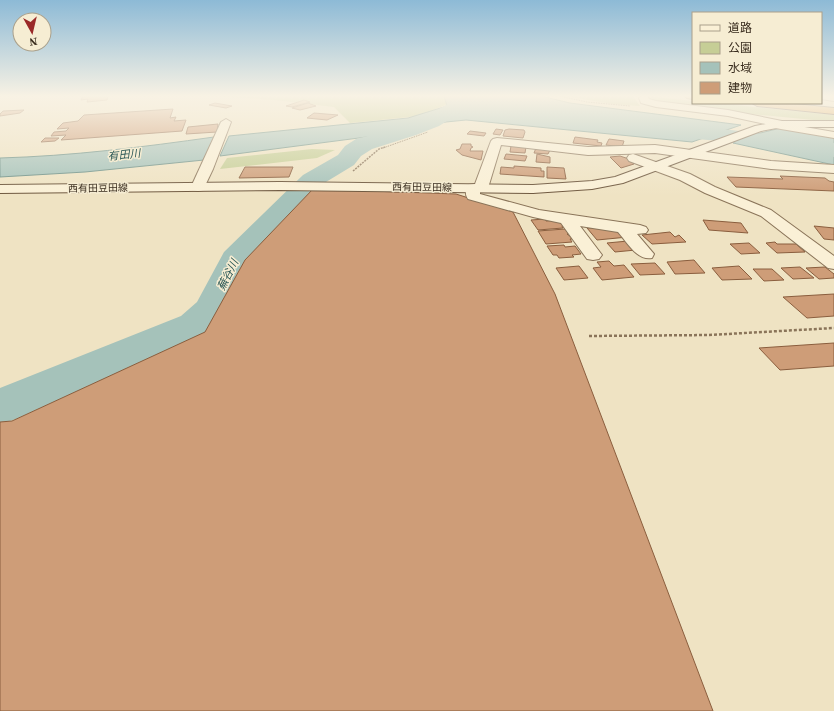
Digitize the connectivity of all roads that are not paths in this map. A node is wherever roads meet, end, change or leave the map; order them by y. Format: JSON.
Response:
{"nodes":[{"id":1,"x":224,"y":129,"type":"edge"},
{"id":2,"x":756,"y":129,"type":"edge"},
{"id":3,"x":804,"y":129,"type":"edge"},
{"id":4,"x":834,"y":135,"type":"edge"},
{"id":5,"x":614,"y":152,"type":"junction"},
{"id":6,"x":692,"y":153,"type":"junction"},
{"id":7,"x":656,"y":167,"type":"junction"},
{"id":8,"x":834,"y":170,"type":"edge"},
{"id":9,"x":198,"y":187,"type":"junction"},
{"id":10,"x":477,"y":188,"type":"junction"},
{"id":11,"x":0,"y":189,"type":"edge"},
{"id":12,"x":566,"y":219,"type":"junction"},
{"id":13,"x":622,"y":227,"type":"junction"},
{"id":14,"x":640,"y":230,"type":"dead end"},
{"id":15,"x":646,"y":254,"type":"dead end"},
{"id":16,"x":593,"y":255,"type":"dead end"},
{"id":17,"x":834,"y":264,"type":"edge"}],
"edges":[{"from":1,"to":9,"type":"street"},
{"from":2,"to":6,"type":"street","name":"西有田豆田線"},
{"from":3,"to":4,"type":"street"},
{"from":5,"to":6,"type":"street"},
{"from":5,"to":7,"type":"street"},
{"from":5,"to":10,"type":"street"},
{"from":6,"to":7,"type":"street","name":"西有田豆田線"},
{"from":6,"to":8,"type":"street"},
{"from":7,"to":10,"type":"street","name":"西有田豆田線"},
{"from":7,"to":17,"type":"street"},
{"from":9,"to":10,"type":"street","name":"西有田豆田線"},
{"from":9,"to":11,"type":"street","name":"西有田豆田線"},
{"from":10,"to":12,"type":"street"},
{"from":12,"to":13,"type":"street"},
{"from":12,"to":16,"type":"street"},
{"from":13,"to":14,"type":"street"},
{"from":13,"to":15,"type":"street"}]}
